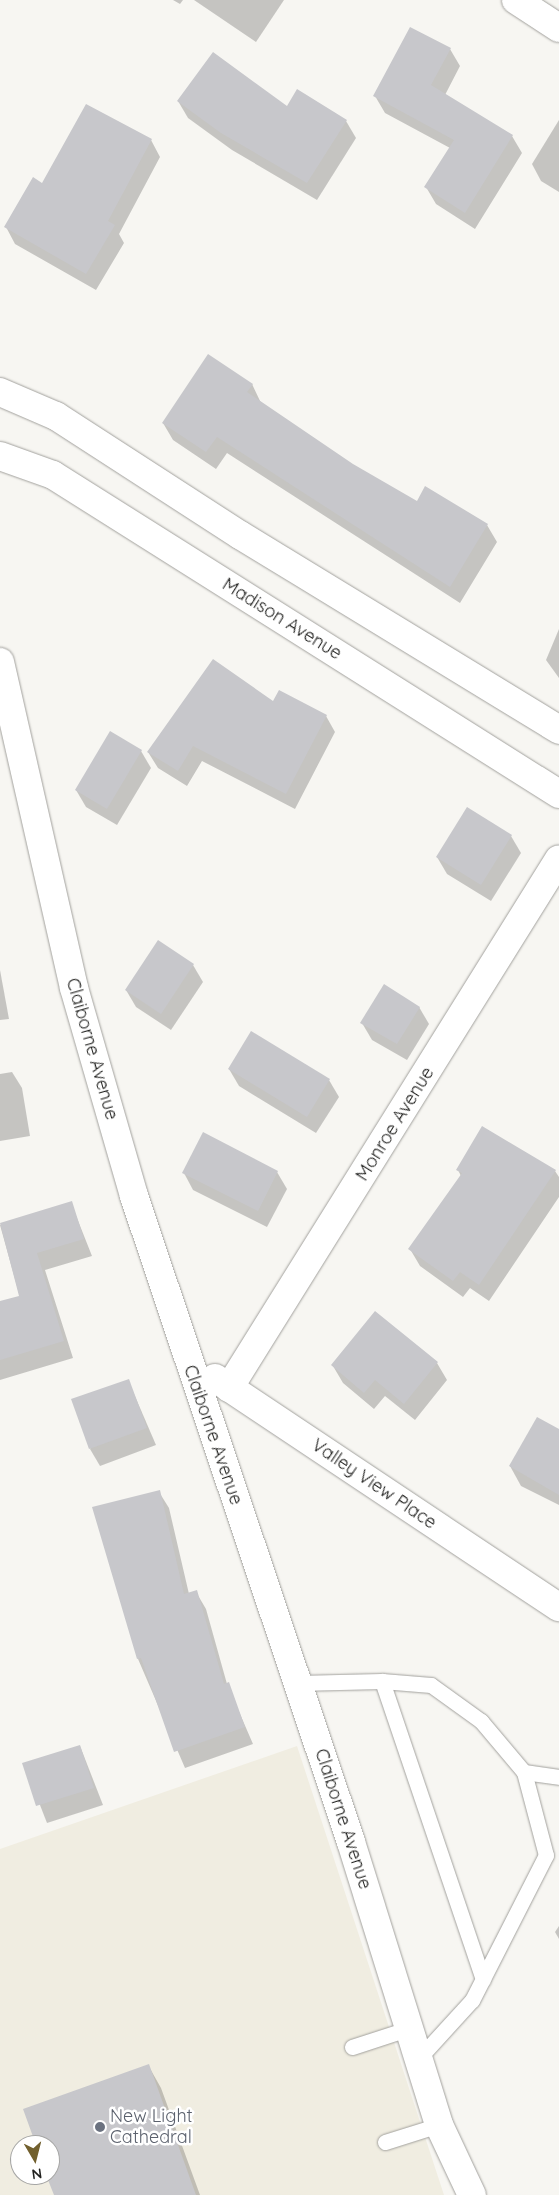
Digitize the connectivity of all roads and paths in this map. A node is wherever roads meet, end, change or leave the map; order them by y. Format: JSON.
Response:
{"nodes":[{"id":1,"x":516,"y":0,"type":"edge"},
{"id":2,"x":559,"y":28,"type":"edge"},
{"id":3,"x":0,"y":392,"type":"edge"},
{"id":4,"x":0,"y":456,"type":"edge"},
{"id":5,"x":0,"y":662,"type":"edge"},
{"id":6,"x":559,"y":730,"type":"edge"},
{"id":7,"x":559,"y":794,"type":"edge"},
{"id":8,"x":559,"y":858,"type":"edge"},
{"id":9,"x":188,"y":1362,"type":"junction"},
{"id":10,"x":229,"y":1388,"type":"junction"},
{"id":11,"x":559,"y":1607,"type":"edge"},
{"id":12,"x":382,"y":1681,"type":"junction"},
{"id":13,"x":297,"y":1683,"type":"junction"},
{"id":14,"x":524,"y":1772,"type":"junction"},
{"id":15,"x":559,"y":1777,"type":"edge"},
{"id":16,"x":483,"y":1979,"type":"junction"},
{"id":17,"x":410,"y":2028,"type":"junction"},
{"id":18,"x":352,"y":2047,"type":"dead end"},
{"id":19,"x":419,"y":2058,"type":"junction"},
{"id":20,"x":439,"y":2125,"type":"junction"},
{"id":21,"x":384,"y":2142,"type":"dead end"},
{"id":22,"x":472,"y":2195,"type":"edge"}],
"edges":[{"from":1,"to":2,"type":"street"},
{"from":3,"to":6,"type":"street"},
{"from":4,"to":7,"type":"street","name":"Madison Avenue"},
{"from":5,"to":9,"type":"street","name":"Claiborne Avenue"},
{"from":8,"to":10,"type":"street","name":"Monroe Avenue"},
{"from":9,"to":10,"type":"street","name":"Valley View Place"},
{"from":9,"to":13,"type":"street","name":"Claiborne Avenue"},
{"from":10,"to":11,"type":"street","name":"Valley View Place"},
{"from":12,"to":13,"type":"lane"},
{"from":12,"to":14,"type":"lane"},
{"from":12,"to":16,"type":"lane"},
{"from":13,"to":17,"type":"street","name":"Claiborne Avenue"},
{"from":14,"to":15,"type":"lane"},
{"from":14,"to":16,"type":"lane"},
{"from":16,"to":19,"type":"lane"},
{"from":17,"to":18,"type":"lane"},
{"from":17,"to":19,"type":"street","name":"Claiborne Avenue"},
{"from":19,"to":20,"type":"street","name":"Claiborne Avenue"},
{"from":20,"to":21,"type":"lane"},
{"from":20,"to":22,"type":"street","name":"Claiborne Avenue"}]}
